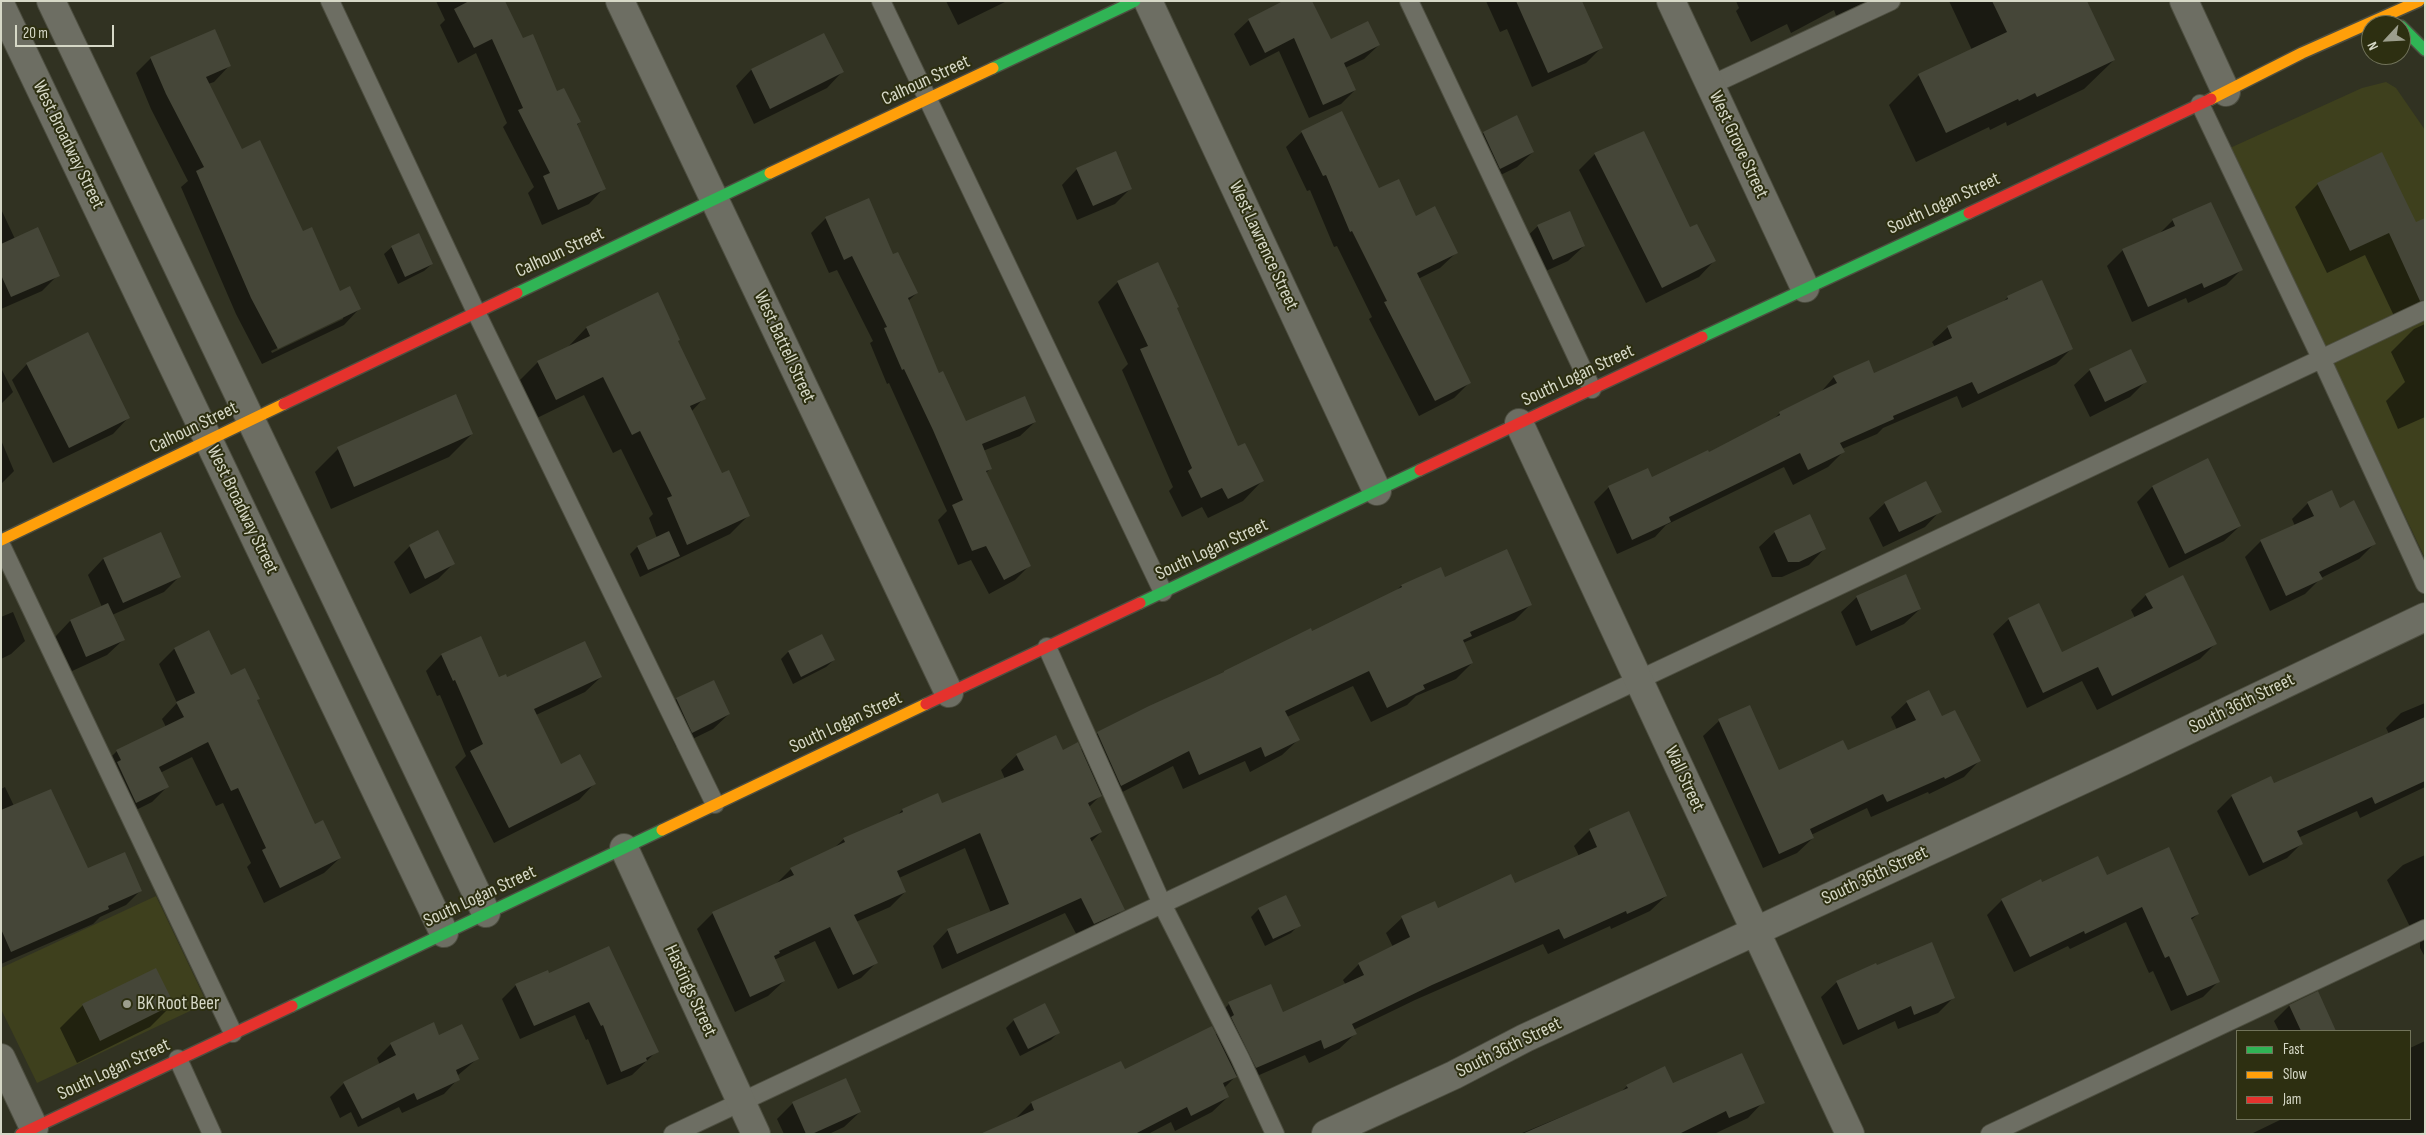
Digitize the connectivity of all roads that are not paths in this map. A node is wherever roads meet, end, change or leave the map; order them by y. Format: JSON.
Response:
{"nodes":[{"id":1,"x":51,"y":1,"type":"edge"},
{"id":2,"x":330,"y":1,"type":"edge"},
{"id":3,"x":620,"y":1,"type":"edge"},
{"id":4,"x":882,"y":1,"type":"edge"},
{"id":5,"x":1135,"y":1,"type":"edge"},
{"id":6,"x":1148,"y":1,"type":"edge"},
{"id":7,"x":1409,"y":1,"type":"edge"},
{"id":8,"x":1671,"y":1,"type":"edge"},
{"id":9,"x":1891,"y":1,"type":"edge"},
{"id":10,"x":2184,"y":1,"type":"edge"},
{"id":11,"x":2418,"y":1,"type":"edge"},
{"id":12,"x":1,"y":6,"type":"edge"},
{"id":13,"x":2379,"y":6,"type":"dead end"},
{"id":14,"x":2389,"y":15,"type":"joint"},
{"id":15,"x":2361,"y":27,"type":"edge"},
{"id":16,"x":2411,"y":37,"type":"edge"},
{"id":17,"x":2425,"y":50,"type":"edge"},
{"id":18,"x":1711,"y":85,"type":"junction"},
{"id":19,"x":2226,"y":92,"type":"junction"},
{"id":20,"x":928,"y":100,"type":"junction"},
{"id":21,"x":2200,"y":104,"type":"junction"},
{"id":22,"x":714,"y":199,"type":"junction"},
{"id":23,"x":1805,"y":288,"type":"junction"},
{"id":24,"x":2425,"y":310,"type":"edge"},
{"id":25,"x":476,"y":312,"type":"junction"},
{"id":26,"x":2321,"y":358,"type":"junction"},
{"id":27,"x":1592,"y":389,"type":"junction"},
{"id":28,"x":250,"y":420,"type":"junction"},
{"id":29,"x":1519,"y":424,"type":"junction"},
{"id":30,"x":209,"y":440,"type":"junction"},
{"id":31,"x":1377,"y":491,"type":"junction"},
{"id":32,"x":1,"y":540,"type":"edge"},
{"id":33,"x":1,"y":545,"type":"edge"},
{"id":34,"x":2425,"y":584,"type":"edge"},
{"id":35,"x":1163,"y":592,"type":"junction"},
{"id":36,"x":2425,"y":617,"type":"edge"},
{"id":37,"x":1047,"y":647,"type":"junction"},
{"id":38,"x":1638,"y":680,"type":"junction"},
{"id":39,"x":949,"y":693,"type":"junction"},
{"id":40,"x":715,"y":804,"type":"junction"},
{"id":41,"x":624,"y":848,"type":"junction"},
{"id":42,"x":1162,"y":904,"type":"junction"},
{"id":43,"x":486,"y":913,"type":"junction"},
{"id":44,"x":2425,"y":929,"type":"edge"},
{"id":45,"x":1756,"y":931,"type":"junction"},
{"id":46,"x":444,"y":933,"type":"junction"},
{"id":47,"x":233,"y":1033,"type":"junction"},
{"id":48,"x":1,"y":1058,"type":"edge"},
{"id":49,"x":178,"y":1059,"type":"junction"},
{"id":50,"x":741,"y":1102,"type":"junction"},
{"id":51,"x":28,"y":1131,"type":"edge"},
{"id":52,"x":212,"y":1134,"type":"edge"},
{"id":53,"x":674,"y":1134,"type":"edge"},
{"id":54,"x":756,"y":1134,"type":"edge"},
{"id":55,"x":1275,"y":1134,"type":"edge"},
{"id":56,"x":1326,"y":1134,"type":"edge"},
{"id":57,"x":1850,"y":1134,"type":"edge"},
{"id":58,"x":1990,"y":1134,"type":"edge"}],
"edges":[{"from":1,"to":28,"type":"street"},
{"from":2,"to":25,"type":"lane"},
{"from":3,"to":22,"type":"street","name":"West Battell Street"},
{"from":4,"to":20,"type":"lane"},
{"from":5,"to":20,"type":"street","name":"Calhoun Street"},
{"from":6,"to":31,"type":"street","name":"West Lawrence Street"},
{"from":7,"to":27,"type":"lane"},
{"from":8,"to":18,"type":"street","name":"West Grove Street"},
{"from":9,"to":18,"type":"lane"},
{"from":10,"to":19,"type":"street"},
{"from":11,"to":14,"type":"street","name":"South Logan Street"},
{"from":12,"to":30,"type":"street","name":"West Broadway Street"},
{"from":13,"to":14,"type":"street"},
{"from":15,"to":19,"type":"street","name":"South Logan Street"},
{"from":16,"to":17,"type":"street"},
{"from":18,"to":23,"type":"street","name":"West Grove Street"},
{"from":19,"to":21,"type":"street","name":"South Logan Street"},
{"from":20,"to":22,"type":"street","name":"Calhoun Street"},
{"from":20,"to":35,"type":"lane"},
{"from":21,"to":23,"type":"street","name":"South Logan Street"},
{"from":21,"to":26,"type":"lane"},
{"from":22,"to":25,"type":"street","name":"Calhoun Street"},
{"from":22,"to":39,"type":"street","name":"West Battell Street"},
{"from":23,"to":27,"type":"street","name":"South Logan Street"},
{"from":24,"to":26,"type":"lane"},
{"from":25,"to":28,"type":"street","name":"Calhoun Street"},
{"from":25,"to":40,"type":"lane"},
{"from":26,"to":34,"type":"lane"},
{"from":26,"to":38,"type":"lane"},
{"from":27,"to":29,"type":"street","name":"South Logan Street"},
{"from":28,"to":30,"type":"street","name":"Calhoun Street"},
{"from":28,"to":43,"type":"street"},
{"from":29,"to":31,"type":"street","name":"South Logan Street"},
{"from":29,"to":38,"type":"street","name":"Wall Street"},
{"from":30,"to":32,"type":"street","name":"Calhoun Street"},
{"from":30,"to":46,"type":"street","name":"West Broadway Street"},
{"from":31,"to":35,"type":"street","name":"South Logan Street"},
{"from":33,"to":47,"type":"lane"},
{"from":35,"to":37,"type":"street","name":"South Logan Street"},
{"from":36,"to":45,"type":"street","name":"South 36th Street"},
{"from":37,"to":39,"type":"street","name":"South Logan Street"},
{"from":37,"to":42,"type":"lane"},
{"from":38,"to":42,"type":"lane"},
{"from":38,"to":45,"type":"street","name":"Wall Street"},
{"from":39,"to":40,"type":"street","name":"South Logan Street"},
{"from":40,"to":41,"type":"street","name":"South Logan Street"},
{"from":41,"to":43,"type":"street","name":"South Logan Street"},
{"from":41,"to":50,"type":"street","name":"Hastings Street"},
{"from":42,"to":50,"type":"lane"},
{"from":42,"to":55,"type":"lane"},
{"from":43,"to":46,"type":"street","name":"South Logan Street"},
{"from":44,"to":58,"type":"lane"},
{"from":45,"to":56,"type":"street","name":"South 36th Street"},
{"from":45,"to":57,"type":"street","name":"Wall Street"},
{"from":46,"to":47,"type":"street","name":"South Logan Street"},
{"from":47,"to":49,"type":"street","name":"South Logan Street"},
{"from":48,"to":51,"type":"street"},
{"from":49,"to":51,"type":"street","name":"South Logan Street"},
{"from":49,"to":52,"type":"lane"},
{"from":50,"to":53,"type":"lane"},
{"from":50,"to":54,"type":"street","name":"Hastings Street"}]}
